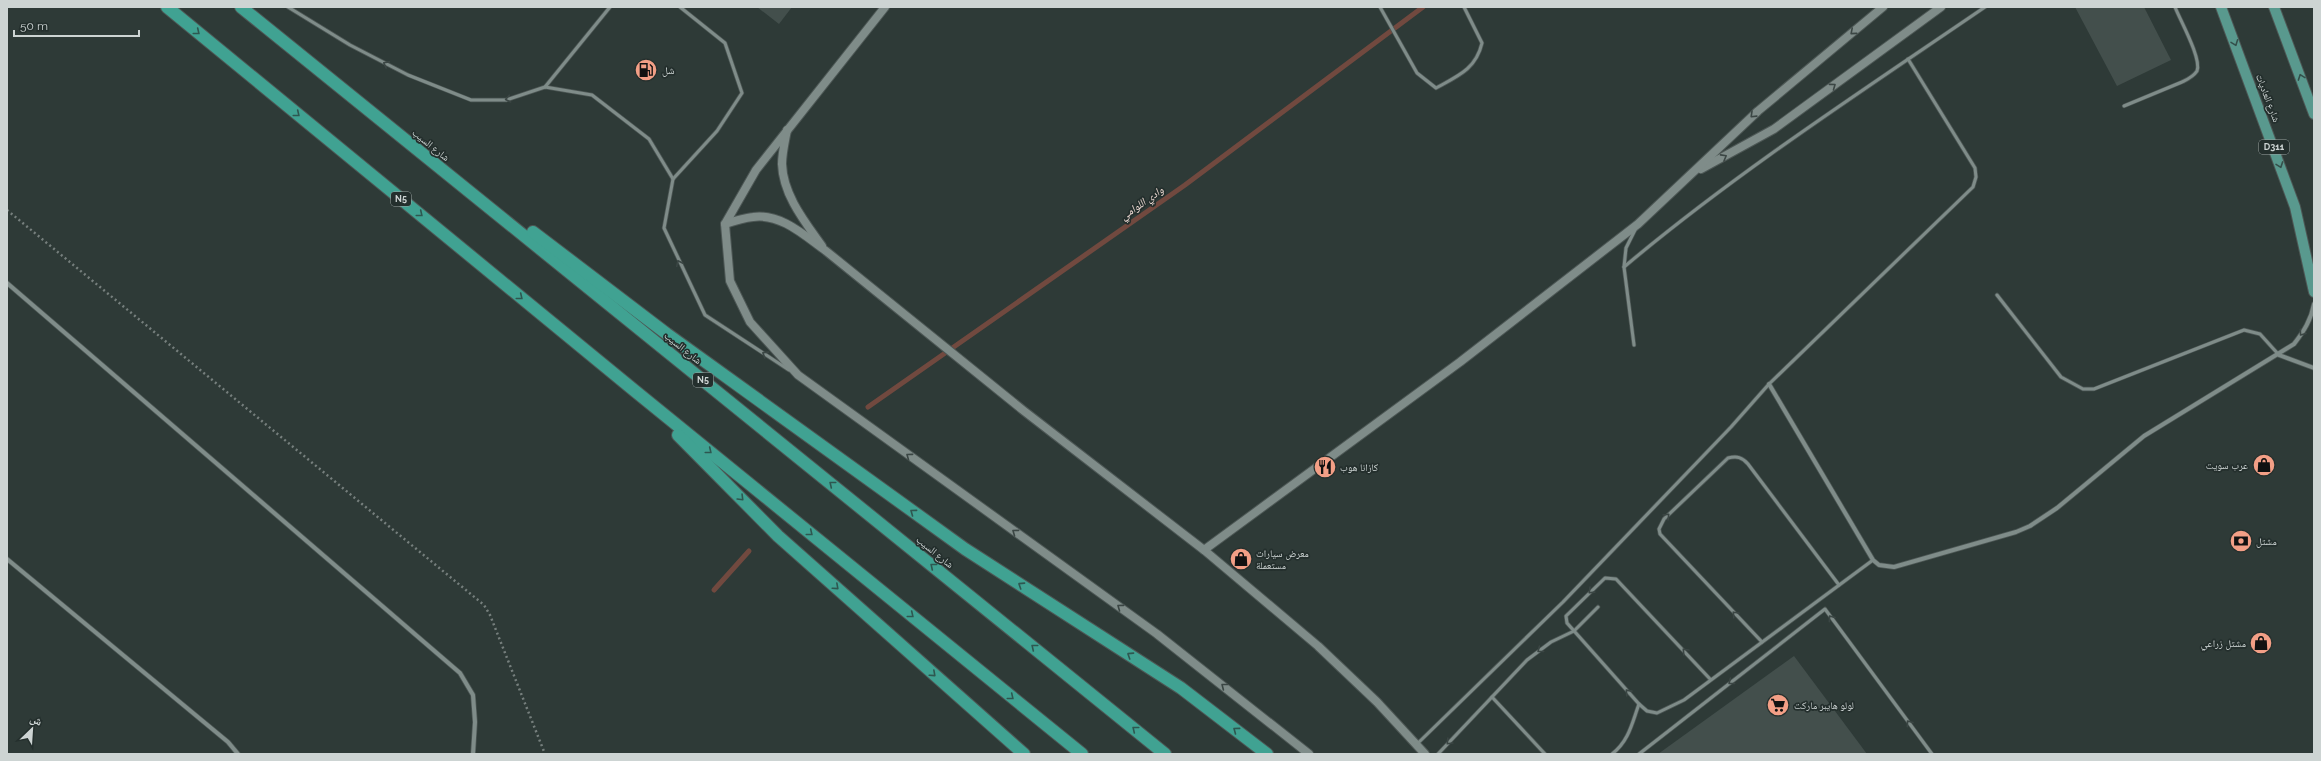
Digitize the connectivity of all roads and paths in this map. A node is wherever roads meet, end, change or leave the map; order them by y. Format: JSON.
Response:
{"nodes":[{"id":1,"x":167,"y":7,"type":"edge"},
{"id":2,"x":241,"y":7,"type":"edge"},
{"id":3,"x":288,"y":7,"type":"edge"},
{"id":4,"x":610,"y":7,"type":"edge"},
{"id":5,"x":680,"y":7,"type":"edge"},
{"id":6,"x":885,"y":7,"type":"edge"},
{"id":7,"x":1380,"y":7,"type":"edge"},
{"id":8,"x":1464,"y":7,"type":"edge"},
{"id":9,"x":1883,"y":7,"type":"edge"},
{"id":10,"x":1940,"y":7,"type":"edge"},
{"id":11,"x":1985,"y":7,"type":"edge"},
{"id":12,"x":2175,"y":7,"type":"edge"},
{"id":13,"x":2220,"y":7,"type":"edge"},
{"id":14,"x":2274,"y":7,"type":"edge"},
{"id":15,"x":1908,"y":59,"type":"junction"},
{"id":16,"x":545,"y":88,"type":"junction"},
{"id":17,"x":2124,"y":106,"type":"dead end"},
{"id":18,"x":2314,"y":114,"type":"edge"},
{"id":19,"x":787,"y":129,"type":"junction"},
{"id":20,"x":400,"y":135,"type":"junction"},
{"id":21,"x":1690,"y":176,"type":"junction"},
{"id":22,"x":673,"y":179,"type":"junction"},
{"id":23,"x":7,"y":210,"type":"edge"},
{"id":24,"x":725,"y":224,"type":"junction"},
{"id":25,"x":1638,"y":224,"type":"junction"},
{"id":26,"x":826,"y":251,"type":"junction"},
{"id":27,"x":1624,"y":268,"type":"junction"},
{"id":28,"x":7,"y":283,"type":"edge"},
{"id":29,"x":2314,"y":292,"type":"edge"},
{"id":30,"x":1997,"y":295,"type":"dead end"},
{"id":31,"x":2314,"y":304,"type":"edge"},
{"id":32,"x":1634,"y":345,"type":"dead end"},
{"id":33,"x":2280,"y":355,"type":"junction"},
{"id":34,"x":2314,"y":368,"type":"edge"},
{"id":35,"x":798,"y":375,"type":"junction"},
{"id":36,"x":1769,"y":384,"type":"junction"},
{"id":37,"x":635,"y":391,"type":"junction"},
{"id":38,"x":1204,"y":550,"type":"junction"},
{"id":39,"x":7,"y":559,"type":"edge"},
{"id":40,"x":1873,"y":560,"type":"junction"},
{"id":41,"x":1839,"y":585,"type":"junction"},
{"id":42,"x":1598,"y":607,"type":"dead end"},
{"id":43,"x":1574,"y":631,"type":"junction"},
{"id":44,"x":1762,"y":642,"type":"junction"},
{"id":45,"x":1711,"y":680,"type":"junction"},
{"id":46,"x":1492,"y":697,"type":"junction"},
{"id":47,"x":1639,"y":704,"type":"junction"},
{"id":48,"x":1416,"y":745,"type":"junction"},
{"id":49,"x":238,"y":754,"type":"edge"},
{"id":50,"x":473,"y":754,"type":"edge"},
{"id":51,"x":545,"y":754,"type":"edge"},
{"id":52,"x":1024,"y":754,"type":"edge"},
{"id":53,"x":1082,"y":754,"type":"edge"},
{"id":54,"x":1165,"y":754,"type":"edge"},
{"id":55,"x":1267,"y":754,"type":"edge"},
{"id":56,"x":1309,"y":754,"type":"edge"},
{"id":57,"x":1425,"y":754,"type":"edge"},
{"id":58,"x":1438,"y":754,"type":"edge"},
{"id":59,"x":1545,"y":754,"type":"edge"},
{"id":60,"x":1612,"y":754,"type":"edge"},
{"id":61,"x":1639,"y":754,"type":"edge"},
{"id":62,"x":1932,"y":754,"type":"edge"}],
"edges":[{"from":1,"to":37,"type":"highway","number":"N5","one_way":true},
{"from":2,"to":20,"type":"highway","name":"شارع السيب","number":"N5"},
{"from":16,"to":3,"type":"lane","one_way":true},
{"from":4,"to":16,"type":"lane"},
{"from":5,"to":22,"type":"lane"},
{"from":6,"to":19,"type":"street"},
{"from":7,"to":8,"type":"lane"},
{"from":9,"to":21,"type":"street","one_way":true},
{"from":21,"to":10,"type":"street","one_way":true},
{"from":11,"to":15,"type":"lane"},
{"from":12,"to":17,"type":"lane"},
{"from":13,"to":29,"type":"main road","name":"شارع العاديات","number":"D311","one_way":true},
{"from":18,"to":14,"type":"main road","one_way":true},
{"from":15,"to":27,"type":"lane"},
{"from":15,"to":36,"type":"lane"},
{"from":16,"to":22,"type":"lane"},
{"from":19,"to":24,"type":"street"},
{"from":19,"to":26,"type":"street"},
{"from":54,"to":20,"type":"highway","name":"شارع السيب","number":"N5","one_way":true},
{"from":55,"to":20,"type":"highway","one_way":true},
{"from":21,"to":25,"type":"street"},
{"from":35,"to":22,"type":"lane","one_way":true},
{"from":23,"to":51,"type":"path"},
{"from":24,"to":26,"type":"street"},
{"from":24,"to":35,"type":"street"},
{"from":25,"to":27,"type":"lane"},
{"from":25,"to":38,"type":"street"},
{"from":26,"to":38,"type":"street"},
{"from":27,"to":32,"type":"lane"},
{"from":28,"to":50,"type":"street"},
{"from":30,"to":33,"type":"lane"},
{"from":31,"to":33,"type":"street","one_way":true},
{"from":33,"to":34,"type":"street"},
{"from":33,"to":40,"type":"street"},
{"from":56,"to":35,"type":"street","one_way":true},
{"from":36,"to":40,"type":"street"},
{"from":36,"to":48,"type":"lane"},
{"from":37,"to":52,"type":"highway","one_way":true},
{"from":37,"to":53,"type":"highway","number":"N5","one_way":true},
{"from":38,"to":48,"type":"street"},
{"from":39,"to":49,"type":"street"},
{"from":40,"to":41,"type":"lane"},
{"from":41,"to":44,"type":"lane"},
{"from":44,"to":41,"type":"lane","one_way":true},
{"from":42,"to":43,"type":"lane"},
{"from":45,"to":43,"type":"lane","one_way":true},
{"from":43,"to":46,"type":"lane","one_way":true},
{"from":47,"to":43,"type":"lane","one_way":true},
{"from":44,"to":45,"type":"lane"},
{"from":45,"to":47,"type":"lane"},
{"from":46,"to":58,"type":"lane","one_way":true},
{"from":46,"to":59,"type":"lane"},
{"from":47,"to":60,"type":"lane"},
{"from":48,"to":57,"type":"street"},
{"from":62,"to":61,"type":"lane","one_way":true}]}
